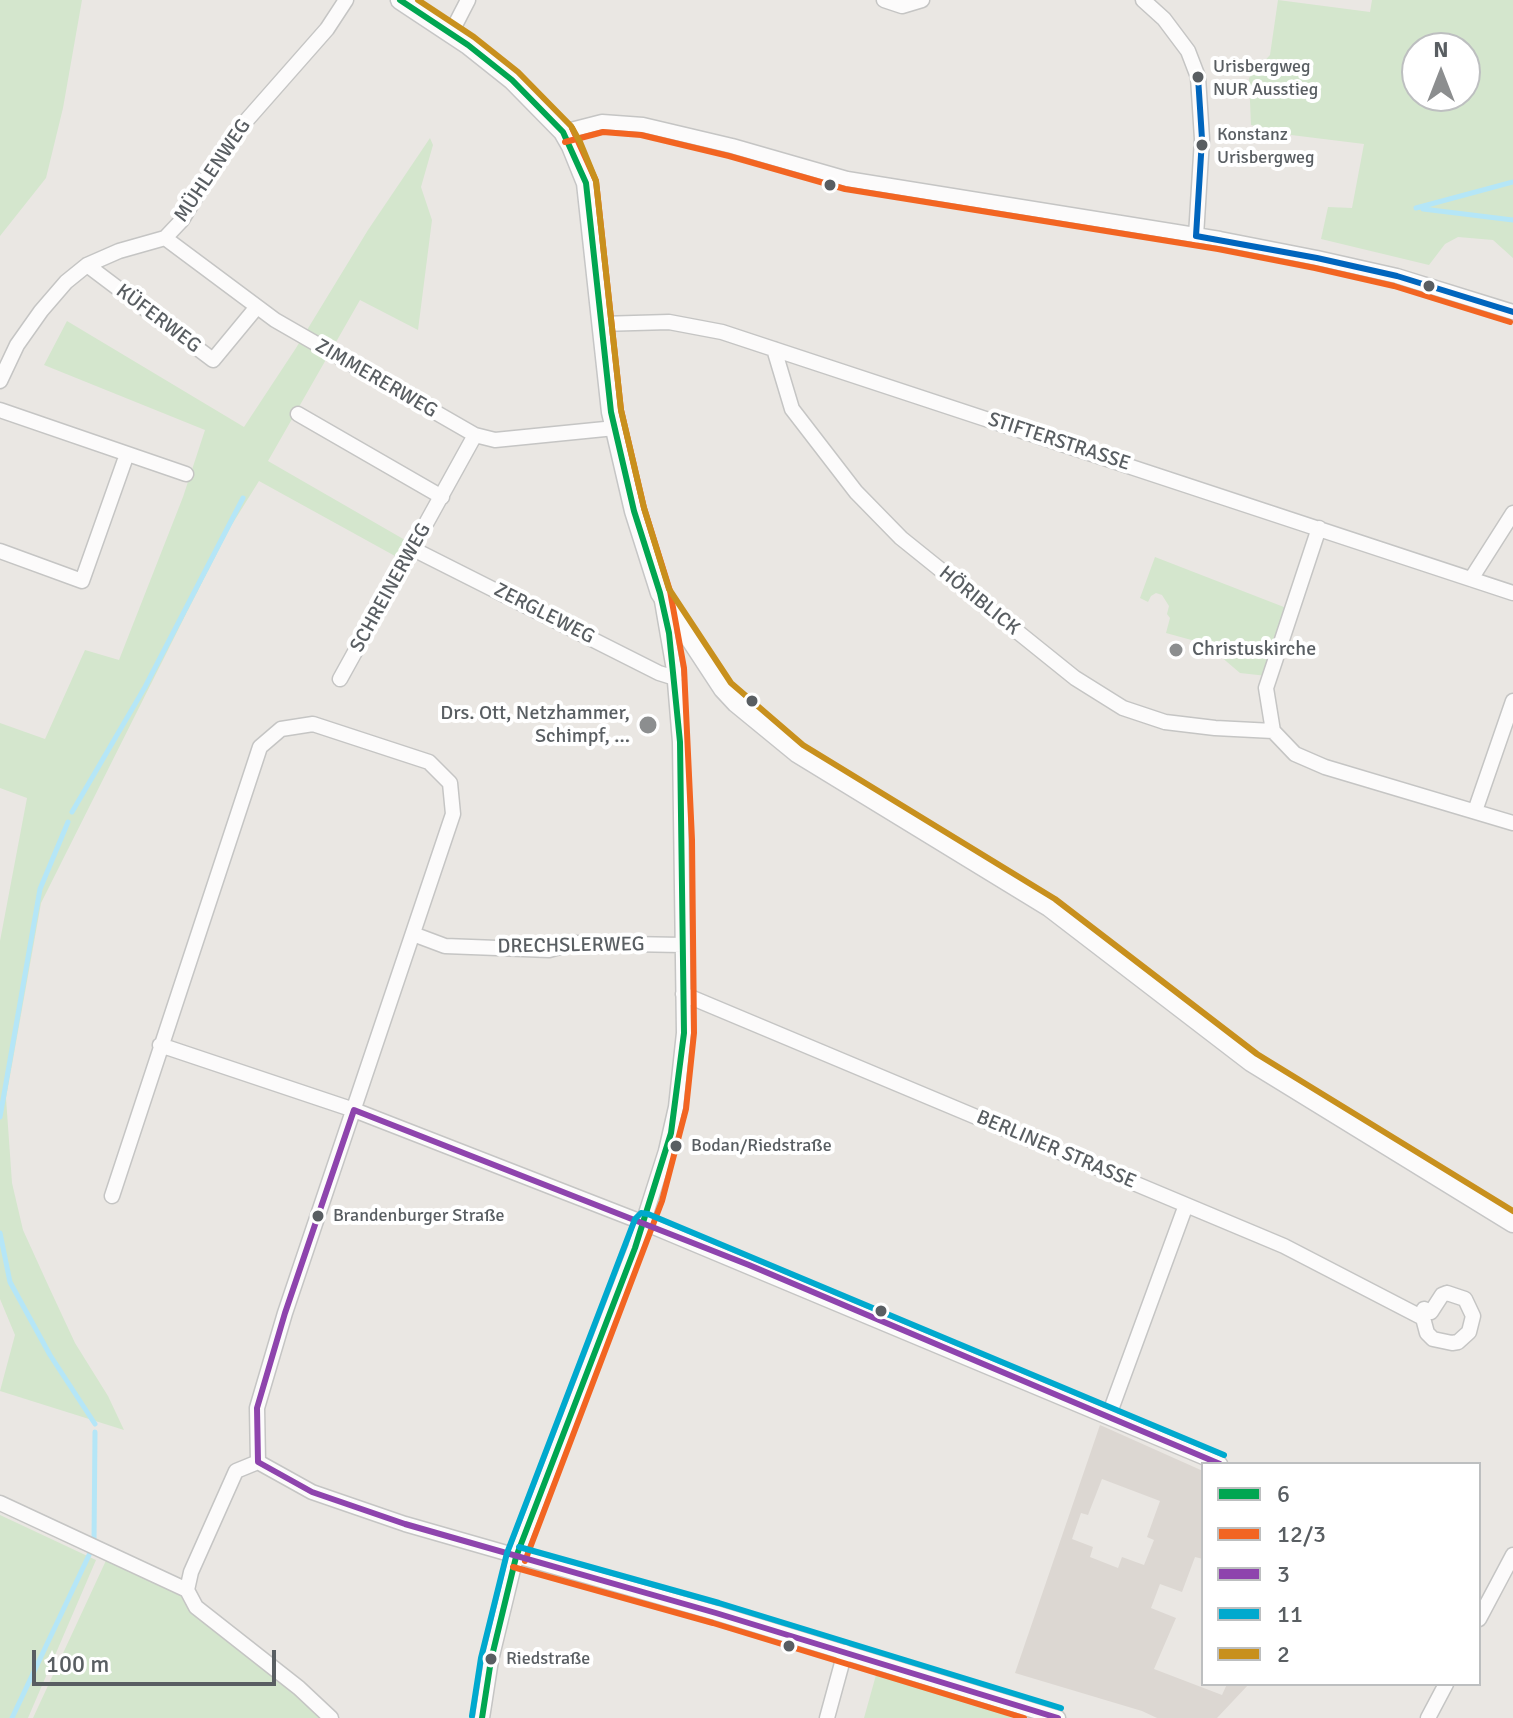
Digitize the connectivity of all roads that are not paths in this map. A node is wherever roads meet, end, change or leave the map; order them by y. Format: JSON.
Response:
{"nodes":[{"id":1,"x":346,"y":0,"type":"edge"},
{"id":2,"x":400,"y":0,"type":"edge"},
{"id":3,"x":468,"y":0,"type":"edge"},
{"id":4,"x":884,"y":0,"type":"edge"},
{"id":5,"x":922,"y":0,"type":"edge"},
{"id":6,"x":1143,"y":0,"type":"edge"},
{"id":7,"x":451,"y":33,"type":"junction"},
{"id":8,"x":563,"y":132,"type":"junction"},
{"id":9,"x":1196,"y":236,"type":"junction"},
{"id":10,"x":165,"y":238,"type":"junction"},
{"id":11,"x":87,"y":265,"type":"junction"},
{"id":12,"x":256,"y":308,"type":"junction"},
{"id":13,"x":1513,"y":312,"type":"edge"},
{"id":14,"x":600,"y":324,"type":"junction"},
{"id":15,"x":774,"y":349,"type":"junction"},
{"id":16,"x":0,"y":381,"type":"edge"},
{"id":17,"x":0,"y":410,"type":"edge"},
{"id":18,"x":298,"y":414,"type":"dead end"},
{"id":19,"x":615,"y":428,"type":"junction"},
{"id":20,"x":475,"y":435,"type":"junction"},
{"id":21,"x":127,"y":454,"type":"junction"},
{"id":22,"x":186,"y":474,"type":"dead end"},
{"id":23,"x":442,"y":497,"type":"junction"},
{"id":24,"x":1513,"y":513,"type":"edge"},
{"id":25,"x":1319,"y":528,"type":"junction"},
{"id":26,"x":413,"y":549,"type":"junction"},
{"id":27,"x":0,"y":551,"type":"edge"},
{"id":28,"x":1471,"y":579,"type":"junction"},
{"id":29,"x":660,"y":593,"type":"junction"},
{"id":30,"x":1513,"y":593,"type":"edge"},
{"id":31,"x":675,"y":678,"type":"junction"},
{"id":32,"x":340,"y":679,"type":"dead end"},
{"id":33,"x":1513,"y":701,"type":"edge"},
{"id":34,"x":1273,"y":731,"type":"junction"},
{"id":35,"x":1475,"y":811,"type":"junction"},
{"id":36,"x":1513,"y":823,"type":"edge"},
{"id":37,"x":413,"y":934,"type":"junction"},
{"id":38,"x":682,"y":945,"type":"junction"},
{"id":39,"x":683,"y":994,"type":"junction"},
{"id":40,"x":160,"y":1045,"type":"junction"},
{"id":41,"x":354,"y":1110,"type":"junction"},
{"id":42,"x":112,"y":1196,"type":"dead end"},
{"id":43,"x":1186,"y":1205,"type":"junction"},
{"id":44,"x":644,"y":1223,"type":"junction"},
{"id":45,"x":1513,"y":1223,"type":"edge"},
{"id":46,"x":1423,"y":1318,"type":"dead end"},
{"id":47,"x":1109,"y":1415,"type":"junction"},
{"id":48,"x":258,"y":1462,"type":"junction"},
{"id":49,"x":1215,"y":1462,"type":"edge"},
{"id":50,"x":0,"y":1503,"type":"edge"},
{"id":51,"x":1513,"y":1555,"type":"edge"},
{"id":52,"x":516,"y":1557,"type":"junction"},
{"id":53,"x":187,"y":1590,"type":"junction"},
{"id":54,"x":1481,"y":1613,"type":"edge"},
{"id":55,"x":845,"y":1652,"type":"junction"},
{"id":56,"x":1445,"y":1686,"type":"edge"},
{"id":57,"x":331,"y":1718,"type":"edge"},
{"id":58,"x":482,"y":1718,"type":"edge"},
{"id":59,"x":827,"y":1718,"type":"edge"},
{"id":60,"x":1058,"y":1718,"type":"edge"},
{"id":61,"x":1428,"y":1718,"type":"edge"}],
"edges":[{"from":1,"to":10,"type":"street","name":"MÜHLENWEG"},
{"from":2,"to":7,"type":"main road"},
{"from":3,"to":7,"type":"street"},
{"from":4,"to":5,"type":"street"},
{"from":6,"to":9,"type":"street"},
{"from":7,"to":8,"type":"main road"},
{"from":8,"to":9,"type":"street"},
{"from":8,"to":14,"type":"main road"},
{"from":9,"to":13,"type":"street"},
{"from":10,"to":11,"type":"street","name":"MÜHLENWEG"},
{"from":10,"to":12,"type":"street","name":"ZIMMERERWEG"},
{"from":11,"to":12,"type":"street","name":"KÜFERWEG"},
{"from":11,"to":16,"type":"street","name":"MÜHLENWEG"},
{"from":12,"to":20,"type":"street","name":"ZIMMERERWEG"},
{"from":14,"to":15,"type":"street","name":"STIFTERSTRASSE"},
{"from":14,"to":19,"type":"main road"},
{"from":15,"to":25,"type":"street","name":"STIFTERSTRASSE"},
{"from":15,"to":34,"type":"street","name":"HÖRIBLICK"},
{"from":17,"to":21,"type":"street"},
{"from":18,"to":23,"type":"street"},
{"from":19,"to":20,"type":"street","name":"ZIMMERERWEG"},
{"from":19,"to":29,"type":"main road"},
{"from":20,"to":23,"type":"street","name":"SCHREINERWEG"},
{"from":21,"to":22,"type":"street"},
{"from":21,"to":27,"type":"street"},
{"from":23,"to":26,"type":"street","name":"SCHREINERWEG"},
{"from":24,"to":28,"type":"street"},
{"from":25,"to":28,"type":"street","name":"STIFTERSTRASSE"},
{"from":25,"to":34,"type":"street"},
{"from":26,"to":31,"type":"street","name":"ZERGLEWEG"},
{"from":26,"to":32,"type":"street","name":"SCHREINERWEG"},
{"from":28,"to":30,"type":"street","name":"STIFTERSTRASSE"},
{"from":29,"to":31,"type":"street"},
{"from":29,"to":45,"type":"main road"},
{"from":31,"to":38,"type":"street"},
{"from":33,"to":35,"type":"street"},
{"from":34,"to":35,"type":"street"},
{"from":35,"to":36,"type":"street"},
{"from":37,"to":38,"type":"street","name":"DRECHSLERWEG"},
{"from":37,"to":40,"type":"street"},
{"from":37,"to":41,"type":"street"},
{"from":38,"to":39,"type":"street"},
{"from":39,"to":43,"type":"street","name":"BERLINER STRASSE"},
{"from":39,"to":44,"type":"street"},
{"from":40,"to":41,"type":"street"},
{"from":40,"to":42,"type":"street"},
{"from":41,"to":44,"type":"street"},
{"from":41,"to":48,"type":"street"},
{"from":43,"to":46,"type":"street","name":"BERLINER STRASSE"},
{"from":43,"to":47,"type":"street"},
{"from":44,"to":47,"type":"street"},
{"from":44,"to":52,"type":"street"},
{"from":47,"to":49,"type":"street"},
{"from":48,"to":52,"type":"street"},
{"from":48,"to":53,"type":"street"},
{"from":50,"to":53,"type":"street"},
{"from":51,"to":54,"type":"street"},
{"from":52,"to":55,"type":"street"},
{"from":52,"to":58,"type":"street"},
{"from":53,"to":57,"type":"street"},
{"from":55,"to":59,"type":"street"},
{"from":55,"to":60,"type":"street"},
{"from":56,"to":61,"type":"street"}]}
